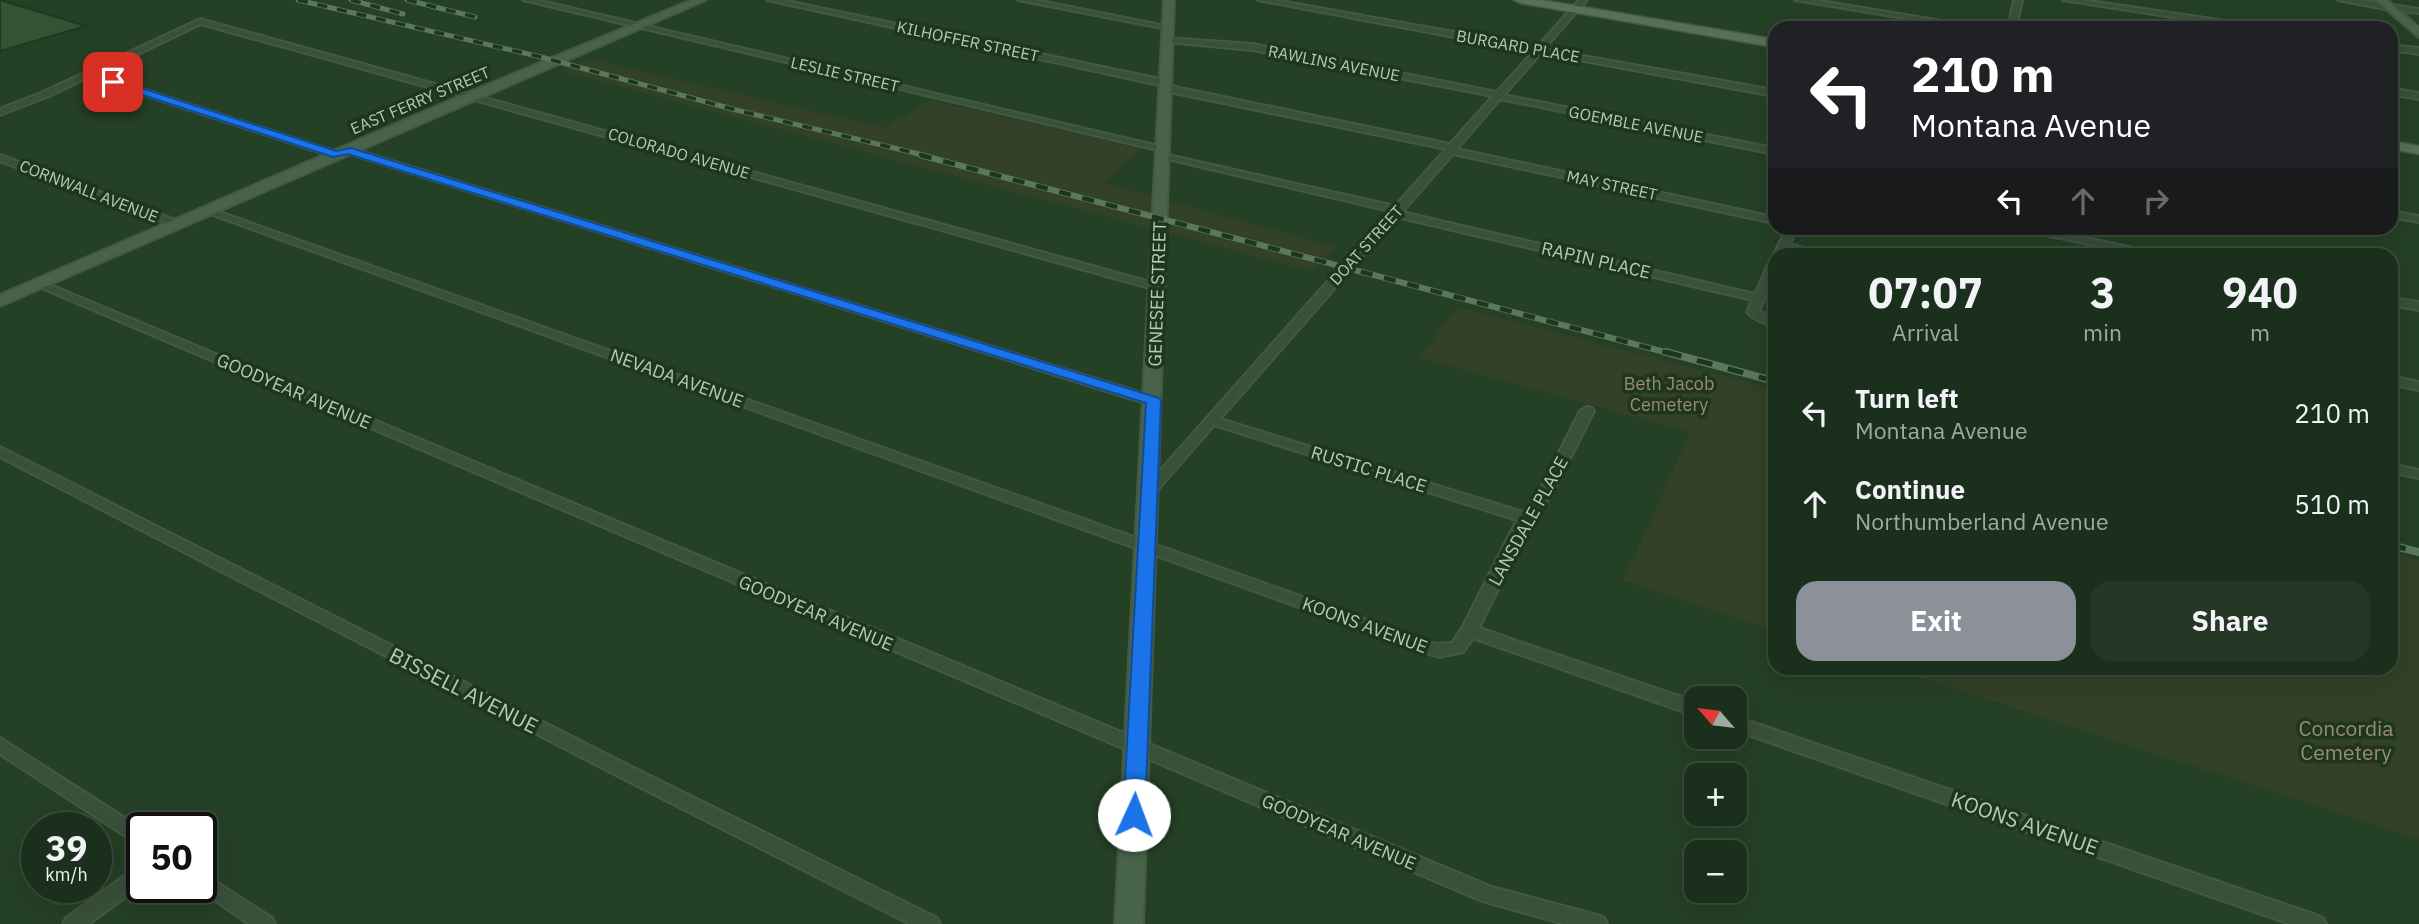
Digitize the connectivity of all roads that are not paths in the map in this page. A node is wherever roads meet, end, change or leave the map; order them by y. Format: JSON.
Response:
{"nodes":[{"id":1,"x":527,"y":0,"type":"edge"},
{"id":2,"x":701,"y":0,"type":"edge"},
{"id":3,"x":771,"y":0,"type":"edge"},
{"id":4,"x":1022,"y":0,"type":"edge"},
{"id":5,"x":1169,"y":0,"type":"edge"},
{"id":6,"x":1262,"y":0,"type":"edge"},
{"id":7,"x":1520,"y":0,"type":"edge"},
{"id":8,"x":1799,"y":0,"type":"edge"},
{"id":9,"x":2018,"y":0,"type":"edge"},
{"id":10,"x":2067,"y":0,"type":"edge"},
{"id":11,"x":2342,"y":0,"type":"edge"},
{"id":12,"x":1579,"y":5,"type":"edge"},
{"id":13,"x":2386,"y":5,"type":"edge"},
{"id":14,"x":2419,"y":11,"type":"edge"},
{"id":15,"x":1936,"y":21,"type":"edge"},
{"id":16,"x":2014,"y":21,"type":"edge"},
{"id":17,"x":2212,"y":21,"type":"edge"},
{"id":18,"x":638,"y":26,"type":"junction"},
{"id":19,"x":1167,"y":34,"type":"junction"},
{"id":20,"x":2419,"y":34,"type":"edge"},
{"id":21,"x":1768,"y":42,"type":"edge"},
{"id":22,"x":2398,"y":48,"type":"edge"},
{"id":23,"x":1540,"y":50,"type":"junction"},
{"id":24,"x":2419,"y":51,"type":"edge"},
{"id":25,"x":88,"y":74,"type":"junction"},
{"id":26,"x":1165,"y":85,"type":"junction"},
{"id":27,"x":1768,"y":92,"type":"edge"},
{"id":28,"x":2398,"y":92,"type":"edge"},
{"id":29,"x":474,"y":95,"type":"junction"},
{"id":30,"x":1499,"y":96,"type":"junction"},
{"id":31,"x":2419,"y":96,"type":"edge"},
{"id":32,"x":0,"y":112,"type":"edge"},
{"id":33,"x":2398,"y":146,"type":"edge"},
{"id":34,"x":1451,"y":149,"type":"junction"},
{"id":35,"x":1768,"y":150,"type":"edge"},
{"id":36,"x":2419,"y":150,"type":"edge"},
{"id":37,"x":1162,"y":151,"type":"junction"},
{"id":38,"x":342,"y":153,"type":"junction"},
{"id":39,"x":0,"y":158,"type":"edge"},
{"id":40,"x":207,"y":211,"type":"junction"},
{"id":41,"x":1396,"y":211,"type":"junction"},
{"id":42,"x":2398,"y":215,"type":"edge"},
{"id":43,"x":1768,"y":219,"type":"edge"},
{"id":44,"x":2419,"y":219,"type":"edge"},
{"id":45,"x":177,"y":224,"type":"junction"},
{"id":46,"x":2061,"y":235,"type":"edge"},
{"id":47,"x":2125,"y":248,"type":"edge"},
{"id":48,"x":1768,"y":278,"type":"edge"},
{"id":49,"x":41,"y":284,"type":"junction"},
{"id":50,"x":1157,"y":287,"type":"junction"},
{"id":51,"x":1759,"y":298,"type":"junction"},
{"id":52,"x":0,"y":302,"type":"edge"},
{"id":53,"x":2398,"y":302,"type":"edge"},
{"id":54,"x":2419,"y":306,"type":"edge"},
{"id":55,"x":1768,"y":319,"type":"edge"},
{"id":56,"x":2398,"y":382,"type":"edge"},
{"id":57,"x":2419,"y":386,"type":"edge"},
{"id":58,"x":1153,"y":401,"type":"junction"},
{"id":59,"x":1587,"y":411,"type":"dead end"},
{"id":60,"x":1211,"y":420,"type":"junction"},
{"id":61,"x":0,"y":451,"type":"edge"},
{"id":62,"x":2398,"y":470,"type":"edge"},
{"id":63,"x":2419,"y":474,"type":"edge"},
{"id":64,"x":1150,"y":490,"type":"junction"},
{"id":65,"x":1526,"y":518,"type":"junction"},
{"id":66,"x":1146,"y":546,"type":"junction"},
{"id":67,"x":1469,"y":631,"type":"junction"},
{"id":68,"x":1684,"y":705,"type":"edge"},
{"id":69,"x":1747,"y":727,"type":"edge"},
{"id":70,"x":0,"y":745,"type":"edge"},
{"id":71,"x":1137,"y":748,"type":"junction"},
{"id":72,"x":126,"y":828,"type":"edge"},
{"id":73,"x":126,"y":886,"type":"edge"},
{"id":74,"x":217,"y":891,"type":"edge"},
{"id":75,"x":73,"y":924,"type":"edge"},
{"id":76,"x":265,"y":924,"type":"edge"},
{"id":77,"x":930,"y":924,"type":"edge"},
{"id":78,"x":1129,"y":924,"type":"edge"},
{"id":79,"x":1597,"y":924,"type":"edge"},
{"id":80,"x":2316,"y":924,"type":"edge"}],
"edges":[{"from":1,"to":18,"type":"street","name":"LESLIE STREET"},
{"from":2,"to":18,"type":"main road","name":"EAST FERRY STREET"},
{"from":3,"to":26,"type":"street","name":"KILHOFFER STREET"},
{"from":4,"to":19,"type":"street","name":"RAWLINS AVENUE"},
{"from":5,"to":19,"type":"main road","name":"GENESEE STREET"},
{"from":6,"to":23,"type":"street","name":"BURGARD PLACE"},
{"from":7,"to":12,"type":"main road"},
{"from":8,"to":15,"type":"street"},
{"from":9,"to":16,"type":"street"},
{"from":10,"to":17,"type":"street"},
{"from":11,"to":13,"type":"street"},
{"from":12,"to":21,"type":"main road"},
{"from":12,"to":23,"type":"street","name":"DOAT STREET"},
{"from":13,"to":14,"type":"street"},
{"from":13,"to":20,"type":"main road"},
{"from":18,"to":29,"type":"main road","name":"EAST FERRY STREET"},
{"from":18,"to":37,"type":"street","name":"LESLIE STREET"},
{"from":19,"to":26,"type":"main road","name":"GENESEE STREET"},
{"from":19,"to":30,"type":"street","name":"RAWLINS AVENUE"},
{"from":22,"to":24,"type":"street"},
{"from":23,"to":27,"type":"street","name":"BURGARD PLACE"},
{"from":23,"to":30,"type":"street","name":"DOAT STREET"},
{"from":25,"to":29,"type":"street","name":"COLORADO AVENUE"},
{"from":25,"to":32,"type":"street"},
{"from":25,"to":38,"type":"street"},
{"from":26,"to":34,"type":"street","name":"MAY STREET"},
{"from":26,"to":37,"type":"main road","name":"GENESEE STREET"},
{"from":28,"to":31,"type":"street"},
{"from":29,"to":38,"type":"main road","name":"EAST FERRY STREET"},
{"from":29,"to":50,"type":"street","name":"COLORADO AVENUE"},
{"from":30,"to":34,"type":"street","name":"DOAT STREET"},
{"from":30,"to":35,"type":"street","name":"GOEMBLE AVENUE"},
{"from":33,"to":36,"type":"main road"},
{"from":34,"to":41,"type":"street","name":"DOAT STREET"},
{"from":34,"to":43,"type":"street","name":"MAY STREET"},
{"from":37,"to":41,"type":"street","name":"RAPIN PLACE"},
{"from":37,"to":50,"type":"main road","name":"GENESEE STREET"},
{"from":38,"to":40,"type":"main road","name":"EAST FERRY STREET"},
{"from":38,"to":58,"type":"street"},
{"from":39,"to":45,"type":"street","name":"CORNWALL AVENUE"},
{"from":40,"to":45,"type":"main road","name":"EAST FERRY STREET"},
{"from":40,"to":66,"type":"street","name":"NEVADA AVENUE"},
{"from":41,"to":51,"type":"street","name":"RAPIN PLACE"},
{"from":41,"to":60,"type":"street","name":"DOAT STREET"},
{"from":42,"to":44,"type":"street"},
{"from":45,"to":49,"type":"main road","name":"EAST FERRY STREET"},
{"from":46,"to":47,"type":"street"},
{"from":48,"to":51,"type":"street"},
{"from":49,"to":52,"type":"main road","name":"EAST FERRY STREET"},
{"from":49,"to":71,"type":"street","name":"GOODYEAR AVENUE"},
{"from":50,"to":58,"type":"main road","name":"GENESEE STREET"},
{"from":51,"to":55,"type":"street"},
{"from":53,"to":54,"type":"street"},
{"from":56,"to":57,"type":"street"},
{"from":58,"to":64,"type":"main road","name":"GENESEE STREET"},
{"from":59,"to":65,"type":"street","name":"LANSDALE PLACE"},
{"from":60,"to":64,"type":"street","name":"DOAT STREET"},
{"from":60,"to":65,"type":"street","name":"RUSTIC PLACE"},
{"from":61,"to":77,"type":"street","name":"BISSELL AVENUE"},
{"from":62,"to":63,"type":"street"},
{"from":64,"to":66,"type":"main road","name":"GENESEE STREET"},
{"from":65,"to":67,"type":"street","name":"LANSDALE PLACE"},
{"from":66,"to":67,"type":"street","name":"KOONS AVENUE"},
{"from":66,"to":71,"type":"main road","name":"GENESEE STREET"},
{"from":67,"to":68,"type":"street"},
{"from":69,"to":80,"type":"street","name":"KOONS AVENUE"},
{"from":70,"to":72,"type":"street"},
{"from":71,"to":78,"type":"main road","name":"GENESEE STREET"},
{"from":71,"to":79,"type":"street","name":"GOODYEAR AVENUE"},
{"from":73,"to":75,"type":"street"},
{"from":74,"to":76,"type":"street"}]}
